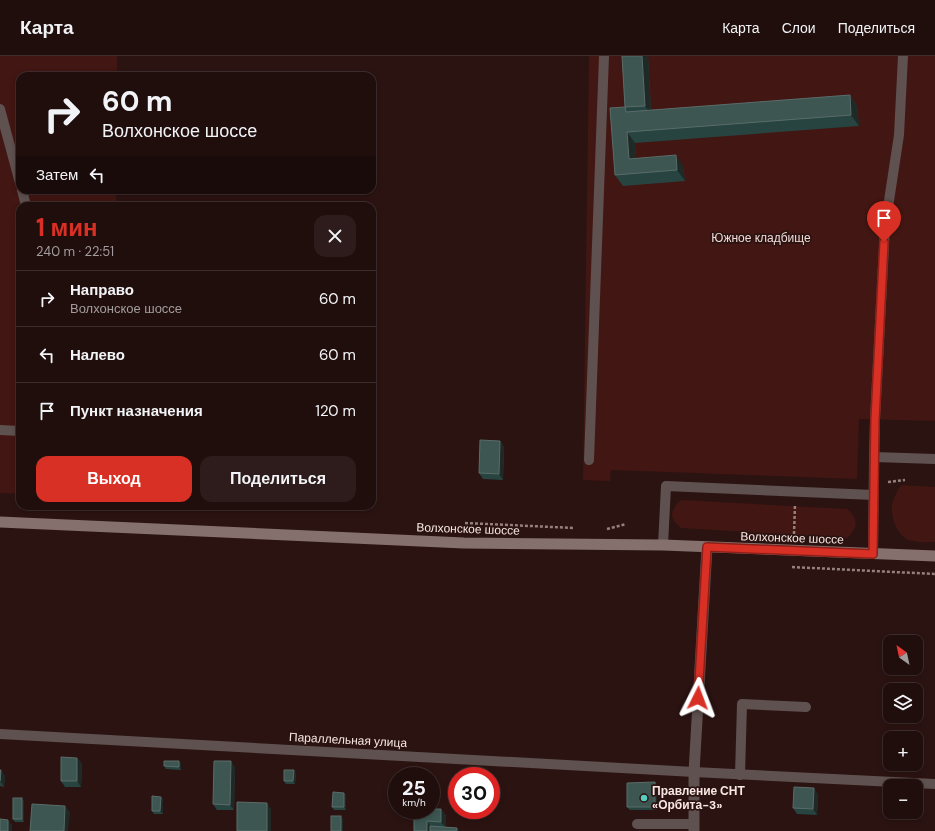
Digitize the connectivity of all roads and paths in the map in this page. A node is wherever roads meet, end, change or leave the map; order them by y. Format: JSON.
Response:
{"nodes":[{"id":1,"x":604,"y":56,"type":"edge"},
{"id":2,"x":903,"y":56,"type":"edge"},
{"id":3,"x":0,"y":109,"type":"edge"},
{"id":4,"x":4,"y":136,"type":"edge"},
{"id":5,"x":16,"y":171,"type":"edge"},
{"id":6,"x":0,"y":430,"type":"edge"},
{"id":7,"x":16,"y":431,"type":"edge"},
{"id":8,"x":874,"y":456,"type":"junction"},
{"id":9,"x":935,"y":459,"type":"edge"},
{"id":10,"x":589,"y":460,"type":"dead end"},
{"id":11,"x":874,"y":495,"type":"junction"},
{"id":12,"x":795,"y":502,"type":"dead end"},
{"id":13,"x":0,"y":522,"type":"edge"},
{"id":14,"x":465,"y":523,"type":"dead end"},
{"id":15,"x":626,"y":524,"type":"dead end"},
{"id":16,"x":574,"y":528,"type":"dead end"},
{"id":17,"x":602,"y":529,"type":"dead end"},
{"id":18,"x":794,"y":534,"type":"dead end"},
{"id":19,"x":663,"y":545,"type":"junction"},
{"id":20,"x":707,"y":547,"type":"junction"},
{"id":21,"x":873,"y":554,"type":"junction"},
{"id":22,"x":935,"y":556,"type":"edge"},
{"id":23,"x":792,"y":567,"type":"dead end"},
{"id":24,"x":935,"y":574,"type":"edge"},
{"id":25,"x":806,"y":707,"type":"dead end"},
{"id":26,"x":0,"y":734,"type":"edge"},
{"id":27,"x":694,"y":772,"type":"junction"},
{"id":28,"x":740,"y":775,"type":"junction"},
{"id":29,"x":935,"y":784,"type":"edge"},
{"id":30,"x":637,"y":824,"type":"dead end"},
{"id":31,"x":694,"y":827,"type":"edge"}],
"edges":[{"from":1,"to":10,"type":"lane"},
{"from":2,"to":8,"type":"lane"},
{"from":3,"to":4,"type":"lane"},
{"from":4,"to":5,"type":"lane"},
{"from":6,"to":7,"type":"lane"},
{"from":8,"to":9,"type":"lane"},
{"from":8,"to":11,"type":"lane"},
{"from":11,"to":19,"type":"lane"},
{"from":11,"to":21,"type":"lane"},
{"from":12,"to":18,"type":"path"},
{"from":13,"to":19,"type":"main road","name":"Волхонское шоссе"},
{"from":14,"to":16,"type":"path"},
{"from":15,"to":17,"type":"path"},
{"from":19,"to":20,"type":"main road","name":"Волхонское шоссе"},
{"from":20,"to":21,"type":"main road","name":"Волхонское шоссе"},
{"from":20,"to":27,"type":"street"},
{"from":21,"to":22,"type":"main road","name":"Волхонское шоссе"},
{"from":23,"to":24,"type":"path"},
{"from":25,"to":28,"type":"lane"},
{"from":26,"to":27,"type":"lane","name":"Параллельная улица"},
{"from":27,"to":28,"type":"lane","name":"Параллельная улица"},
{"from":27,"to":31,"type":"street"},
{"from":28,"to":29,"type":"lane","name":"Параллельная улица"},
{"from":30,"to":31,"type":"lane"}]}
